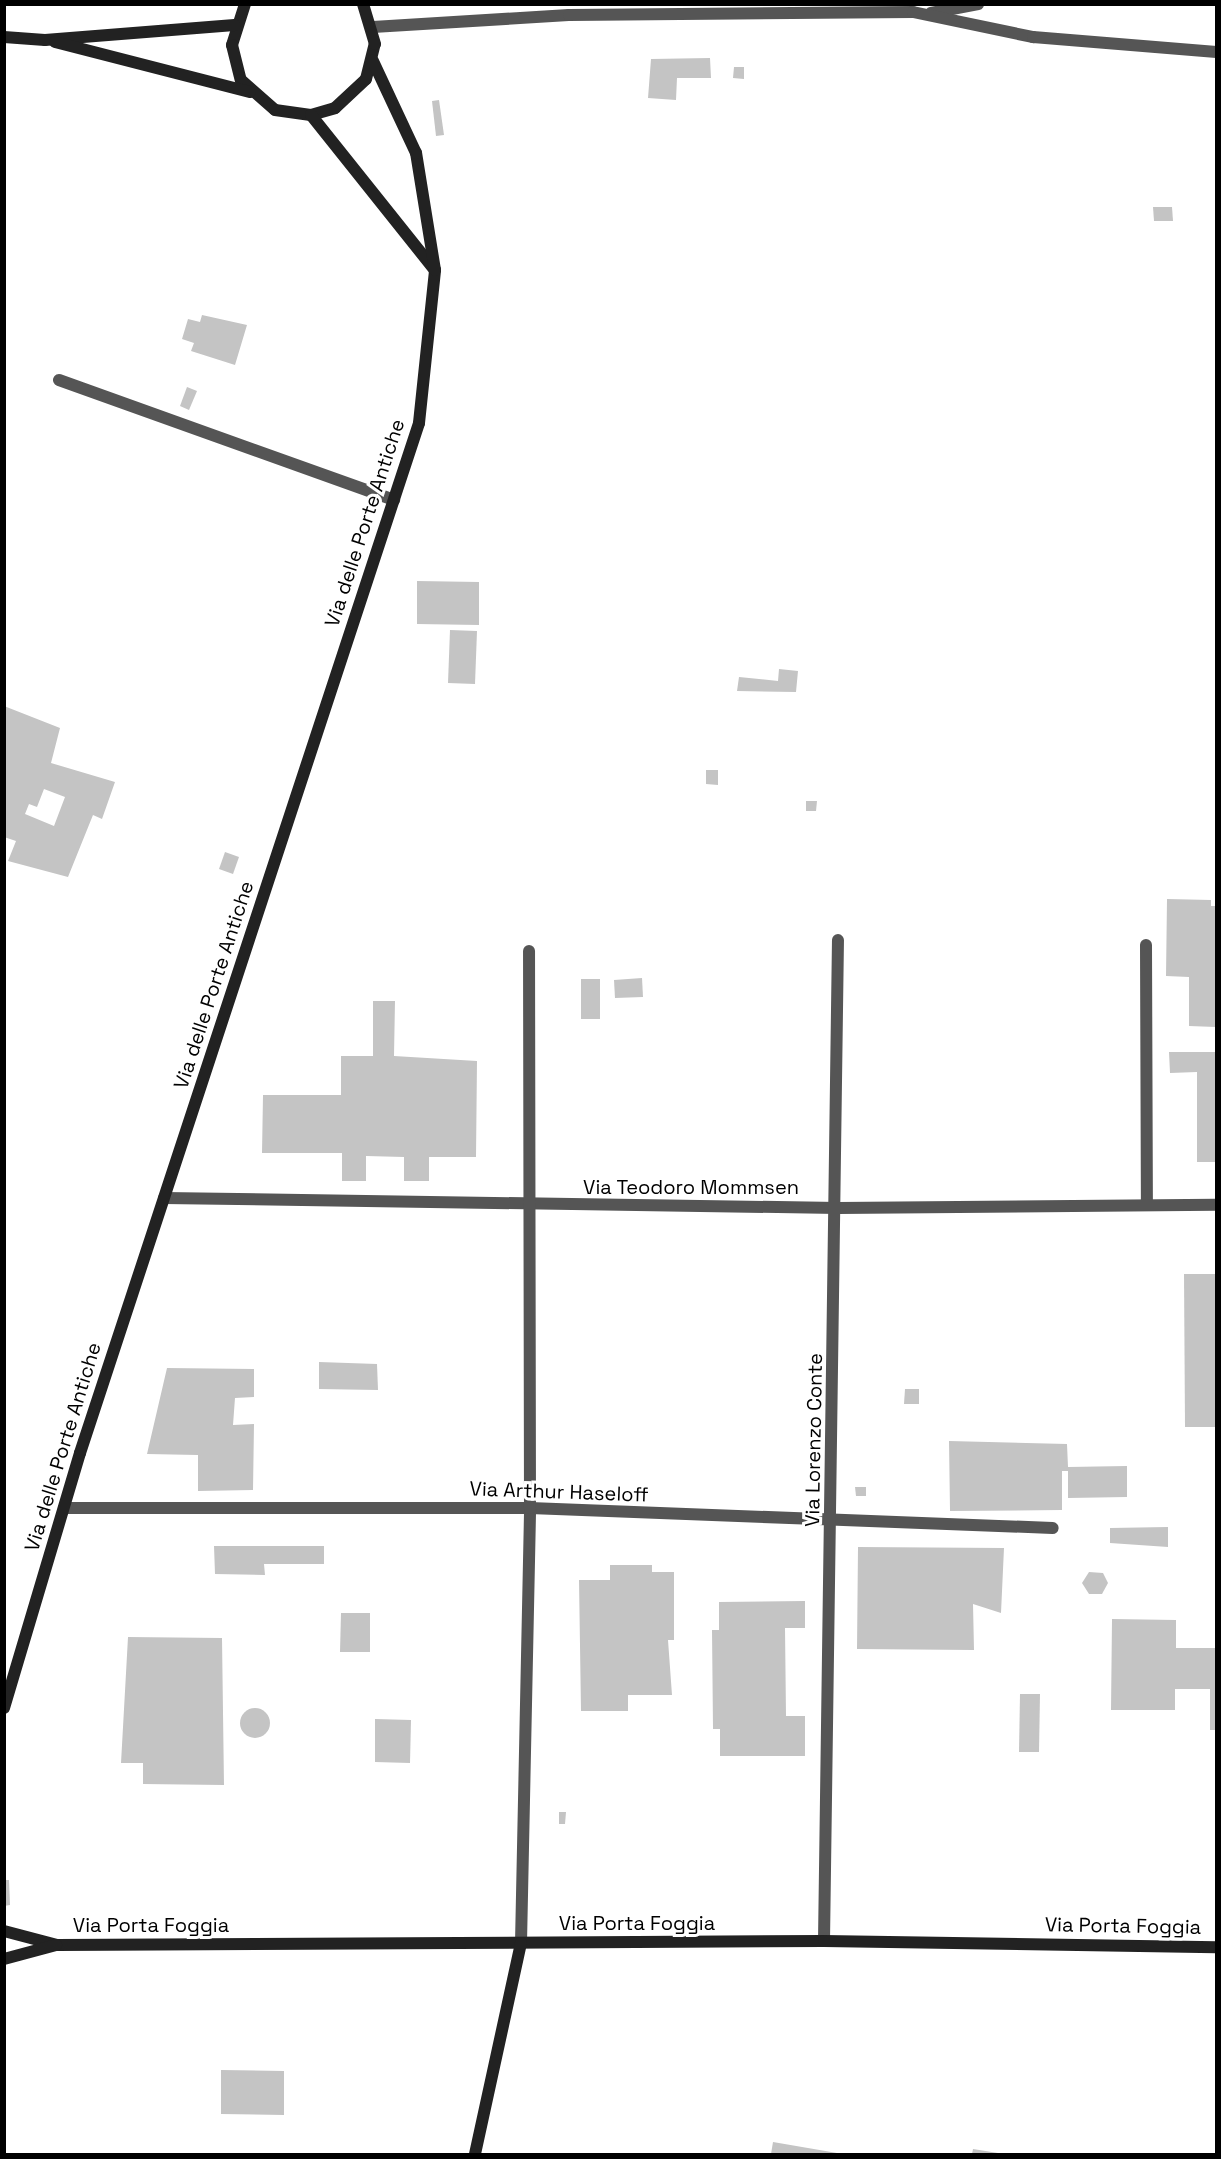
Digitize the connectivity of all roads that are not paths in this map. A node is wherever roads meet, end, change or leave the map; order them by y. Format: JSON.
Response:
{"nodes":[{"id":1,"x":244,"y":4,"type":"edge"},
{"id":2,"x":363,"y":4,"type":"edge"},
{"id":3,"x":978,"y":4,"type":"edge"},
{"id":4,"x":924,"y":14,"type":"junction"},
{"id":5,"x":234,"y":25,"type":"junction"},
{"id":6,"x":373,"y":27,"type":"junction"},
{"id":7,"x":4,"y":37,"type":"edge"},
{"id":8,"x":45,"y":40,"type":"junction"},
{"id":9,"x":1216,"y":52,"type":"edge"},
{"id":10,"x":373,"y":61,"type":"junction"},
{"id":11,"x":250,"y":92,"type":"junction"},
{"id":12,"x":311,"y":115,"type":"junction"},
{"id":13,"x":435,"y":270,"type":"junction"},
{"id":14,"x":59,"y":380,"type":"dead end"},
{"id":15,"x":394,"y":500,"type":"junction"},
{"id":16,"x":838,"y":940,"type":"dead end"},
{"id":17,"x":1146,"y":945,"type":"dead end"},
{"id":18,"x":529,"y":951,"type":"dead end"},
{"id":19,"x":164,"y":1198,"type":"junction"},
{"id":20,"x":530,"y":1205,"type":"junction"},
{"id":21,"x":1147,"y":1205,"type":"junction"},
{"id":22,"x":1216,"y":1205,"type":"edge"},
{"id":23,"x":838,"y":1208,"type":"junction"},
{"id":24,"x":64,"y":1508,"type":"junction"},
{"id":25,"x":530,"y":1508,"type":"junction"},
{"id":26,"x":832,"y":1522,"type":"junction"},
{"id":27,"x":1053,"y":1528,"type":"dead end"},
{"id":28,"x":4,"y":1708,"type":"edge"},
{"id":29,"x":4,"y":1931,"type":"edge"},
{"id":30,"x":824,"y":1941,"type":"junction"},
{"id":31,"x":521,"y":1943,"type":"junction"},
{"id":32,"x":57,"y":1945,"type":"junction"},
{"id":33,"x":1216,"y":1947,"type":"edge"},
{"id":34,"x":4,"y":1959,"type":"edge"},
{"id":35,"x":475,"y":2154,"type":"edge"}],
"edges":[{"from":1,"to":5,"type":"main road"},
{"from":2,"to":6,"type":"main road"},
{"from":3,"to":4,"type":"street"},
{"from":4,"to":6,"type":"street"},
{"from":4,"to":9,"type":"street"},
{"from":5,"to":8,"type":"main road"},
{"from":5,"to":11,"type":"main road"},
{"from":6,"to":10,"type":"main road"},
{"from":7,"to":8,"type":"main road"},
{"from":8,"to":11,"type":"main road"},
{"from":10,"to":12,"type":"main road"},
{"from":10,"to":13,"type":"main road","name":"Via delle Porte Antiche"},
{"from":11,"to":12,"type":"main road"},
{"from":12,"to":13,"type":"main road"},
{"from":13,"to":15,"type":"main road","name":"Via delle Porte Antiche"},
{"from":14,"to":15,"type":"street"},
{"from":15,"to":19,"type":"main road","name":"Via delle Porte Antiche"},
{"from":16,"to":23,"type":"street","name":"Via Lorenzo Conte"},
{"from":17,"to":21,"type":"street"},
{"from":18,"to":20,"type":"street"},
{"from":19,"to":20,"type":"street","name":"Via Teodoro Mommsen"},
{"from":19,"to":24,"type":"main road","name":"Via delle Porte Antiche"},
{"from":20,"to":23,"type":"street","name":"Via Teodoro Mommsen"},
{"from":20,"to":25,"type":"street"},
{"from":21,"to":22,"type":"street","name":"Via Teodoro Mommsen"},
{"from":21,"to":23,"type":"street","name":"Via Teodoro Mommsen"},
{"from":23,"to":26,"type":"street","name":"Via Lorenzo Conte"},
{"from":24,"to":25,"type":"street","name":"Via Arthur Haseloff"},
{"from":24,"to":28,"type":"main road","name":"Via delle Porte Antiche"},
{"from":25,"to":26,"type":"street","name":"Via Arthur Haseloff"},
{"from":25,"to":31,"type":"street"},
{"from":26,"to":27,"type":"street","name":"Via Arthur Haseloff"},
{"from":26,"to":30,"type":"street","name":"Via Lorenzo Conte"},
{"from":29,"to":32,"type":"main road"},
{"from":30,"to":31,"type":"main road","name":"Via Porta Foggia"},
{"from":30,"to":33,"type":"main road","name":"Via Porta Foggia"},
{"from":31,"to":32,"type":"main road","name":"Via Porta Foggia"},
{"from":31,"to":35,"type":"main road"},
{"from":32,"to":34,"type":"main road"}]}
